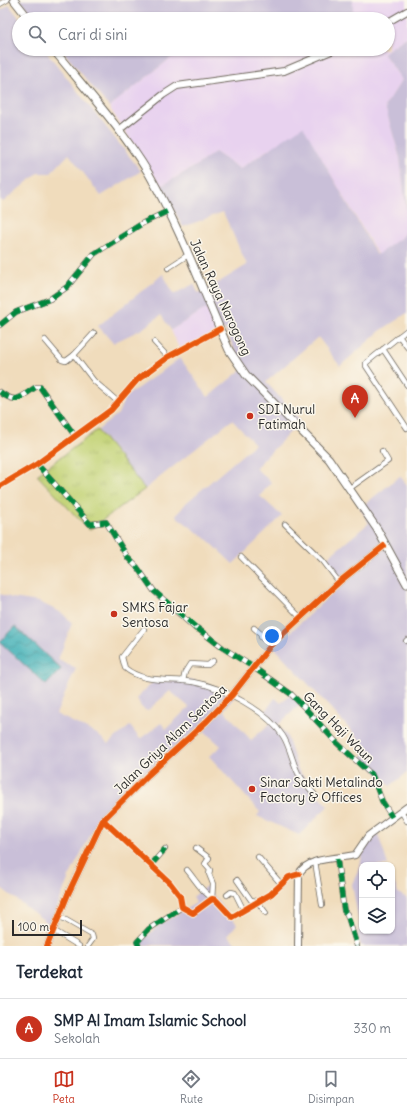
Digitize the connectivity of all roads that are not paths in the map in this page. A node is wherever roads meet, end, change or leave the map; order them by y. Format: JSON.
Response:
{"nodes":[{"id":1,"x":7,"y":0,"type":"edge"},
{"id":2,"x":18,"y":2,"type":"edge"},
{"id":3,"x":0,"y":4,"type":"edge"},
{"id":4,"x":407,"y":11,"type":"edge"},
{"id":5,"x":24,"y":12,"type":"edge"},
{"id":6,"x":395,"y":18,"type":"edge"},
{"id":7,"x":59,"y":56,"type":"edge"},
{"id":8,"x":319,"y":56,"type":"edge"},
{"id":9,"x":119,"y":130,"type":"junction"},
{"id":10,"x":168,"y":211,"type":"junction"},
{"id":11,"x":188,"y":255,"type":"junction"},
{"id":12,"x":168,"y":268,"type":"dead end"},
{"id":13,"x":0,"y":325,"type":"edge"},
{"id":14,"x":220,"y":329,"type":"junction"},
{"id":15,"x":407,"y":330,"type":"edge"},
{"id":16,"x":94,"y":333,"type":"dead end"},
{"id":17,"x":399,"y":336,"type":"junction"},
{"id":18,"x":45,"y":340,"type":"dead end"},
{"id":19,"x":154,"y":342,"type":"dead end"},
{"id":20,"x":407,"y":347,"type":"edge"},
{"id":21,"x":383,"y":349,"type":"junction"},
{"id":22,"x":74,"y":355,"type":"junction"},
{"id":23,"x":168,"y":357,"type":"junction"},
{"id":24,"x":407,"y":385,"type":"edge"},
{"id":25,"x":0,"y":392,"type":"edge"},
{"id":26,"x":117,"y":401,"type":"junction"},
{"id":27,"x":407,"y":428,"type":"edge"},
{"id":28,"x":75,"y":436,"type":"junction"},
{"id":29,"x":382,"y":451,"type":"dead end"},
{"id":30,"x":37,"y":464,"type":"junction"},
{"id":31,"x":0,"y":486,"type":"edge"},
{"id":32,"x":350,"y":488,"type":"junction"},
{"id":33,"x":286,"y":524,"type":"dead end"},
{"id":34,"x":384,"y":546,"type":"junction"},
{"id":35,"x":241,"y":557,"type":"dead end"},
{"id":36,"x":339,"y":582,"type":"junction"},
{"id":37,"x":407,"y":584,"type":"edge"},
{"id":38,"x":300,"y":617,"type":"junction"},
{"id":39,"x":254,"y":628,"type":"dead end"},
{"id":40,"x":144,"y":629,"type":"dead end"},
{"id":41,"x":271,"y":645,"type":"junction"},
{"id":42,"x":213,"y":661,"type":"dead end"},
{"id":43,"x":253,"y":667,"type":"junction"},
{"id":44,"x":184,"y":681,"type":"junction"},
{"id":45,"x":232,"y":695,"type":"junction"},
{"id":46,"x":315,"y":795,"type":"dead end"},
{"id":47,"x":407,"y":807,"type":"edge"},
{"id":48,"x":401,"y":811,"type":"junction"},
{"id":49,"x":392,"y":817,"type":"junction"},
{"id":50,"x":103,"y":820,"type":"junction"},
{"id":51,"x":407,"y":821,"type":"edge"},
{"id":52,"x":196,"y":848,"type":"dead end"},
{"id":53,"x":165,"y":849,"type":"dead end"},
{"id":54,"x":258,"y":857,"type":"dead end"},
{"id":55,"x":337,"y":859,"type":"junction"},
{"id":56,"x":315,"y":861,"type":"junction"},
{"id":57,"x":151,"y":865,"type":"junction"},
{"id":58,"x":187,"y":870,"type":"dead end"},
{"id":59,"x":299,"y":874,"type":"junction"},
{"id":60,"x":236,"y":880,"type":"dead end"},
{"id":61,"x":282,"y":885,"type":"junction"},
{"id":62,"x":227,"y":895,"type":"dead end"},
{"id":63,"x":211,"y":898,"type":"junction"},
{"id":64,"x":257,"y":901,"type":"junction"},
{"id":65,"x":322,"y":905,"type":"dead end"},
{"id":66,"x":182,"y":907,"type":"junction"},
{"id":67,"x":243,"y":909,"type":"junction"},
{"id":68,"x":266,"y":913,"type":"dead end"},
{"id":69,"x":59,"y":916,"type":"junction"},
{"id":70,"x":53,"y":930,"type":"junction"},
{"id":71,"x":299,"y":945,"type":"edge"},
{"id":72,"x":47,"y":946,"type":"edge"},
{"id":73,"x":79,"y":946,"type":"edge"},
{"id":74,"x":88,"y":946,"type":"edge"},
{"id":75,"x":139,"y":946,"type":"edge"},
{"id":76,"x":357,"y":946,"type":"edge"}],
"edges":[{"from":1,"to":3,"type":"street"},
{"from":2,"to":5,"type":"main road"},
{"from":4,"to":6,"type":"street"},
{"from":7,"to":9,"type":"main road","name":"Jalan Raya Narogong"},
{"from":8,"to":9,"type":"street"},
{"from":9,"to":10,"type":"main road","name":"Jalan Raya Narogong"},
{"from":10,"to":11,"type":"main road","name":"Jalan Raya Narogong"},
{"from":10,"to":13,"type":"street"},
{"from":11,"to":12,"type":"street"},
{"from":11,"to":14,"type":"main road","name":"Jalan Raya Narogong"},
{"from":14,"to":23,"type":"street"},
{"from":14,"to":32,"type":"main road","name":"Jalan Raya Narogong"},
{"from":15,"to":17,"type":"street"},
{"from":16,"to":22,"type":"street"},
{"from":17,"to":20,"type":"street"},
{"from":17,"to":21,"type":"street"},
{"from":18,"to":22,"type":"street"},
{"from":19,"to":23,"type":"street"},
{"from":21,"to":24,"type":"street"},
{"from":21,"to":27,"type":"street"},
{"from":22,"to":26,"type":"street"},
{"from":23,"to":26,"type":"street"},
{"from":25,"to":28,"type":"street"},
{"from":26,"to":28,"type":"street"},
{"from":28,"to":30,"type":"street"},
{"from":29,"to":32,"type":"street"},
{"from":30,"to":31,"type":"street"},
{"from":30,"to":43,"type":"street","name":"Gang Haji Waun"},
{"from":32,"to":34,"type":"main road","name":"Jalan Raya Narogong"},
{"from":33,"to":36,"type":"street"},
{"from":34,"to":36,"type":"street","name":"Jalan Griya Alam Sentosa"},
{"from":34,"to":37,"type":"main road","name":"Jalan Raya Narogong"},
{"from":35,"to":38,"type":"street"},
{"from":36,"to":38,"type":"street","name":"Jalan Griya Alam Sentosa"},
{"from":38,"to":41,"type":"street","name":"Jalan Griya Alam Sentosa"},
{"from":39,"to":41,"type":"street"},
{"from":40,"to":44,"type":"street"},
{"from":41,"to":43,"type":"street","name":"Jalan Griya Alam Sentosa"},
{"from":42,"to":44,"type":"street"},
{"from":43,"to":45,"type":"street","name":"Jalan Griya Alam Sentosa"},
{"from":43,"to":49,"type":"street","name":"Gang Haji Waun"},
{"from":44,"to":45,"type":"street"},
{"from":45,"to":46,"type":"street"},
{"from":45,"to":50,"type":"street","name":"Jalan Griya Alam Sentosa"},
{"from":47,"to":48,"type":"street"},
{"from":48,"to":49,"type":"street"},
{"from":48,"to":51,"type":"street"},
{"from":49,"to":55,"type":"street"},
{"from":50,"to":57,"type":"street"},
{"from":50,"to":69,"type":"street","name":"Jalan Griya Alam Sentosa"},
{"from":52,"to":63,"type":"street"},
{"from":53,"to":57,"type":"street"},
{"from":54,"to":61,"type":"street"},
{"from":55,"to":56,"type":"street"},
{"from":55,"to":76,"type":"street"},
{"from":56,"to":59,"type":"street"},
{"from":56,"to":65,"type":"street"},
{"from":57,"to":66,"type":"street"},
{"from":58,"to":63,"type":"street"},
{"from":59,"to":61,"type":"street"},
{"from":59,"to":71,"type":"street"},
{"from":60,"to":64,"type":"street"},
{"from":61,"to":64,"type":"street"},
{"from":62,"to":67,"type":"street"},
{"from":63,"to":66,"type":"street"},
{"from":63,"to":67,"type":"street"},
{"from":64,"to":67,"type":"street"},
{"from":64,"to":68,"type":"street"},
{"from":66,"to":75,"type":"street"},
{"from":69,"to":70,"type":"street","name":"Jalan Griya Alam Sentosa"},
{"from":69,"to":74,"type":"street"},
{"from":70,"to":72,"type":"street","name":"Jalan Griya Alam Sentosa"},
{"from":70,"to":73,"type":"street"}]}
